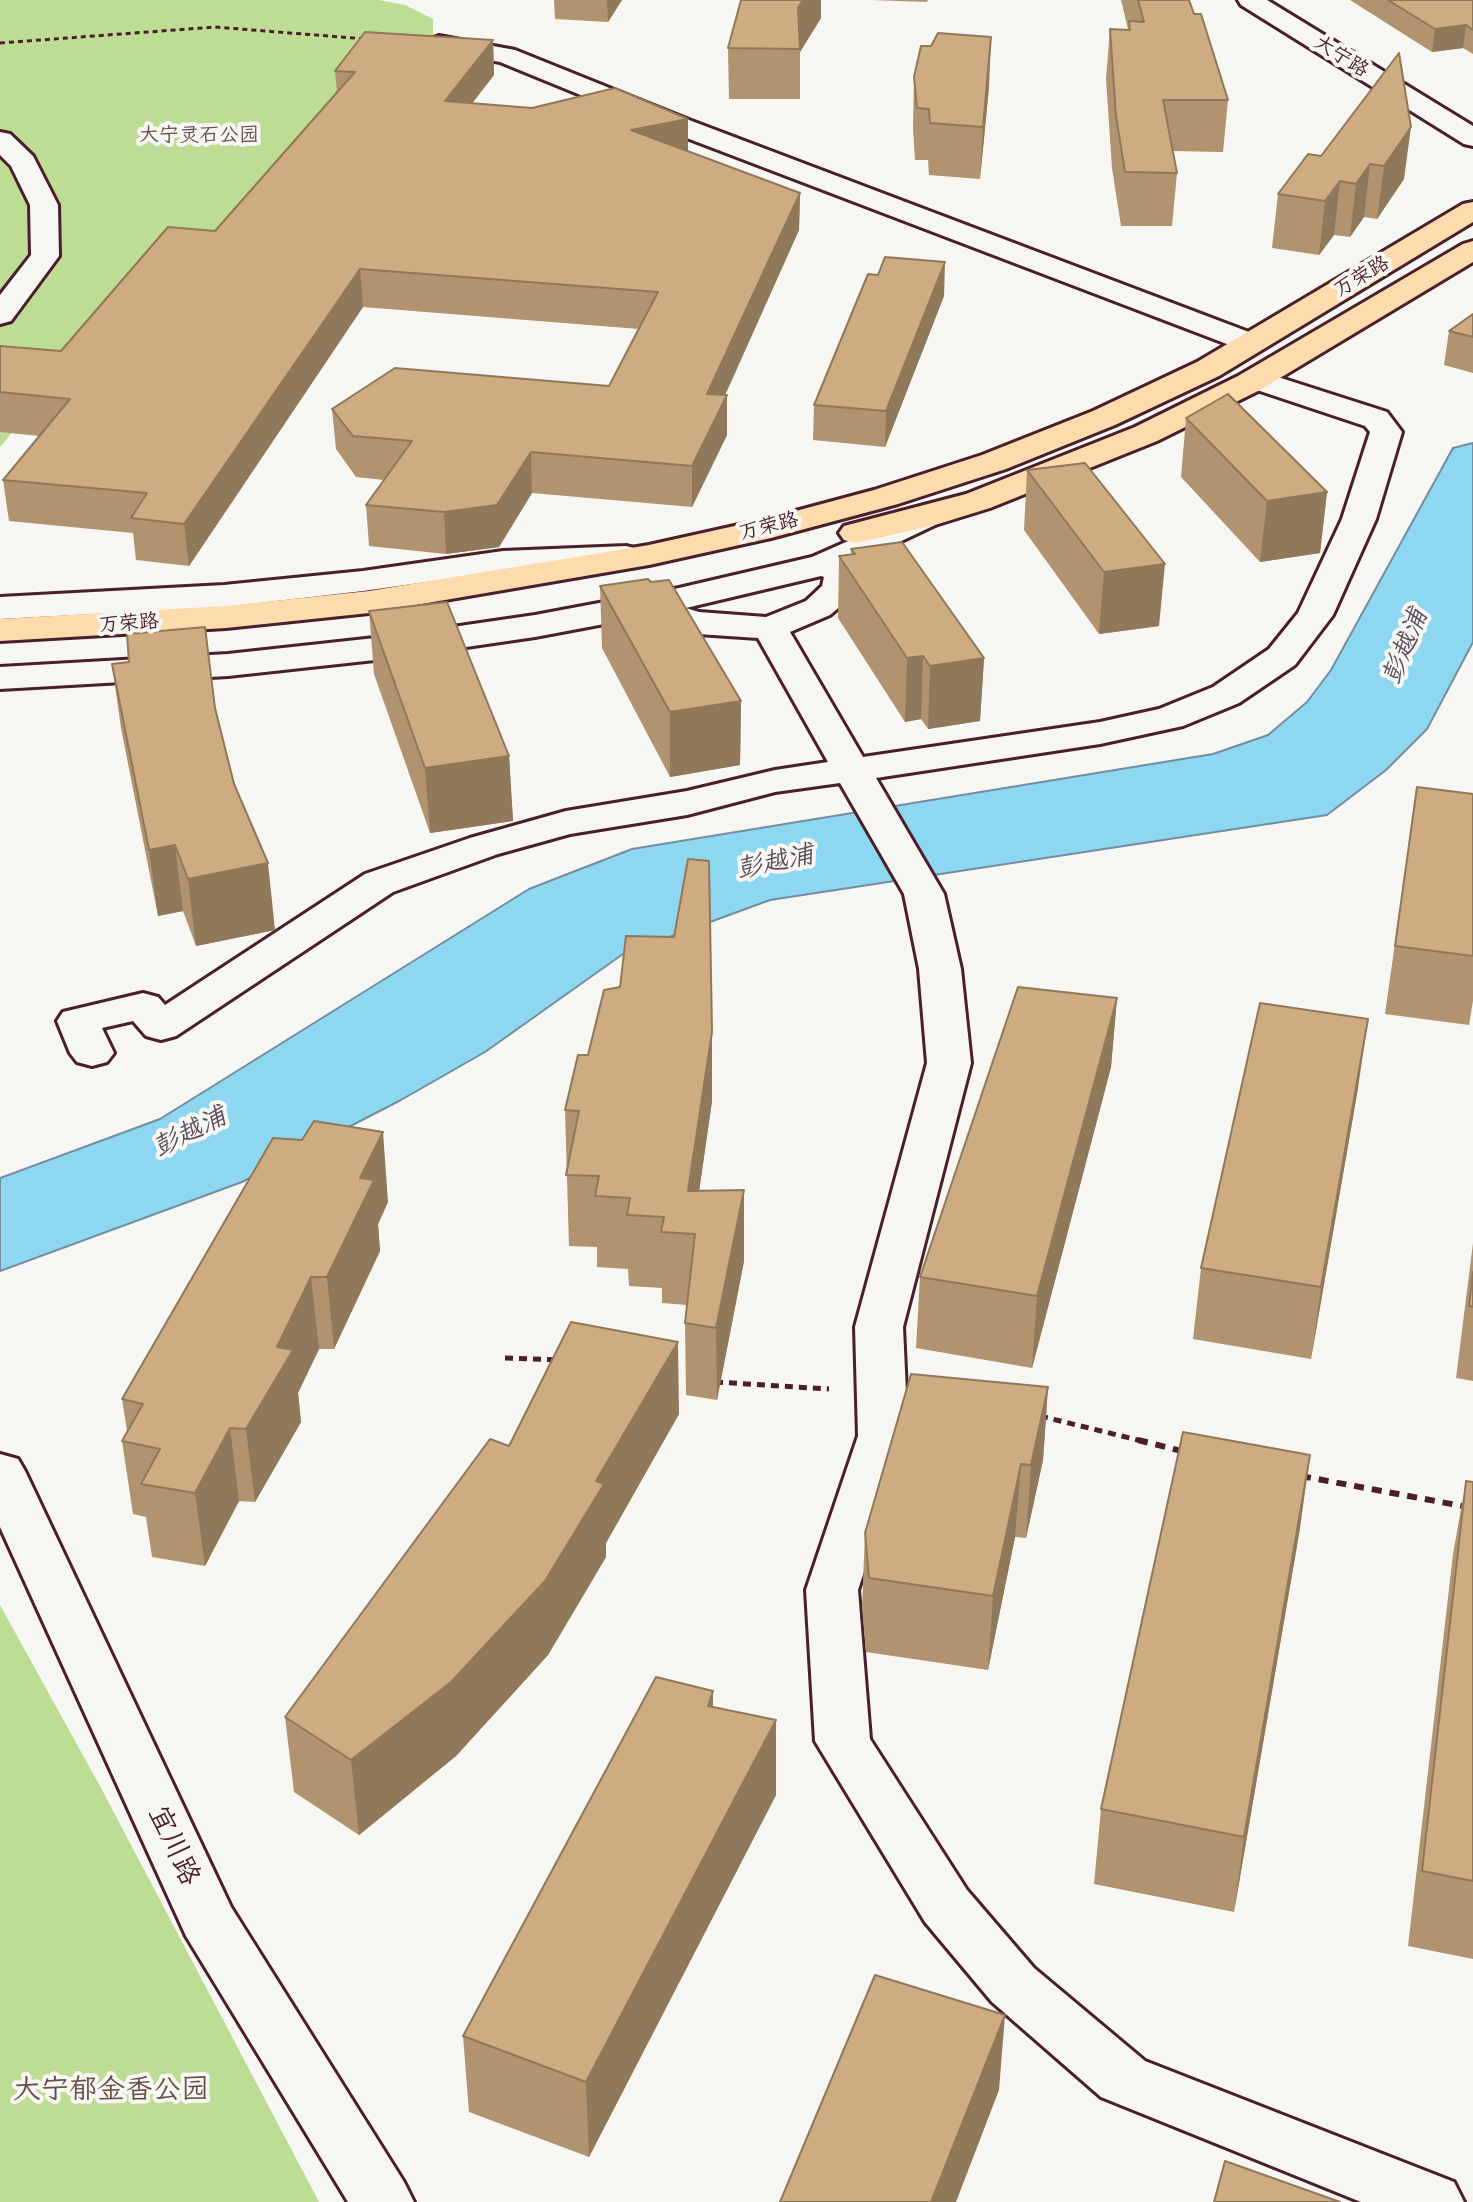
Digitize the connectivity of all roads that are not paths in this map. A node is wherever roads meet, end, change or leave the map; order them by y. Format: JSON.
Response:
{"nodes":[{"id":1,"x":1250,"y":0,"type":"edge"},
{"id":2,"x":439,"y":44,"type":"edge"},
{"id":3,"x":1473,"y":138,"type":"edge"},
{"id":4,"x":0,"y":140,"type":"edge"},
{"id":5,"x":1473,"y":210,"type":"edge"},
{"id":6,"x":1473,"y":250,"type":"edge"},
{"id":7,"x":0,"y":315,"type":"edge"},
{"id":8,"x":1254,"y":361,"type":"junction"},
{"id":9,"x":923,"y":518,"type":"junction"},
{"id":10,"x":649,"y":555,"type":"junction"},
{"id":11,"x":823,"y":565,"type":"junction"},
{"id":12,"x":659,"y":602,"type":"junction"},
{"id":13,"x":0,"y":608,"type":"edge"},
{"id":14,"x":770,"y":628,"type":"junction"},
{"id":15,"x":0,"y":630,"type":"edge"},
{"id":16,"x":0,"y":656,"type":"edge"},
{"id":17,"x":0,"y":678,"type":"edge"},
{"id":18,"x":860,"y":781,"type":"junction"},
{"id":19,"x":92,"y":1053,"type":"dead end"},
{"id":20,"x":0,"y":1471,"type":"edge"},
{"id":21,"x":382,"y":2202,"type":"edge"},
{"id":22,"x":1432,"y":2202,"type":"edge"}],
"edges":[{"from":1,"to":3,"type":"street","name":"大宁路"},
{"from":2,"to":8,"type":"street"},
{"from":4,"to":7,"type":"street"},
{"from":5,"to":8,"type":"main road","name":"万荣路"},
{"from":6,"to":8,"type":"main road","name":"万荣路"},
{"from":8,"to":9,"type":"main road","name":"万荣路"},
{"from":8,"to":10,"type":"main road","name":"万荣路"},
{"from":8,"to":18,"type":"street"},
{"from":9,"to":11,"type":"street"},
{"from":9,"to":16,"type":"main road","name":"万荣路"},
{"from":10,"to":13,"type":"street"},
{"from":10,"to":15,"type":"main road","name":"万荣路"},
{"from":11,"to":12,"type":"street"},
{"from":11,"to":14,"type":"street"},
{"from":12,"to":14,"type":"street"},
{"from":12,"to":17,"type":"street"},
{"from":14,"to":18,"type":"street"},
{"from":18,"to":19,"type":"street"},
{"from":18,"to":22,"type":"street"},
{"from":20,"to":21,"type":"street","name":"宜川路"}]}
